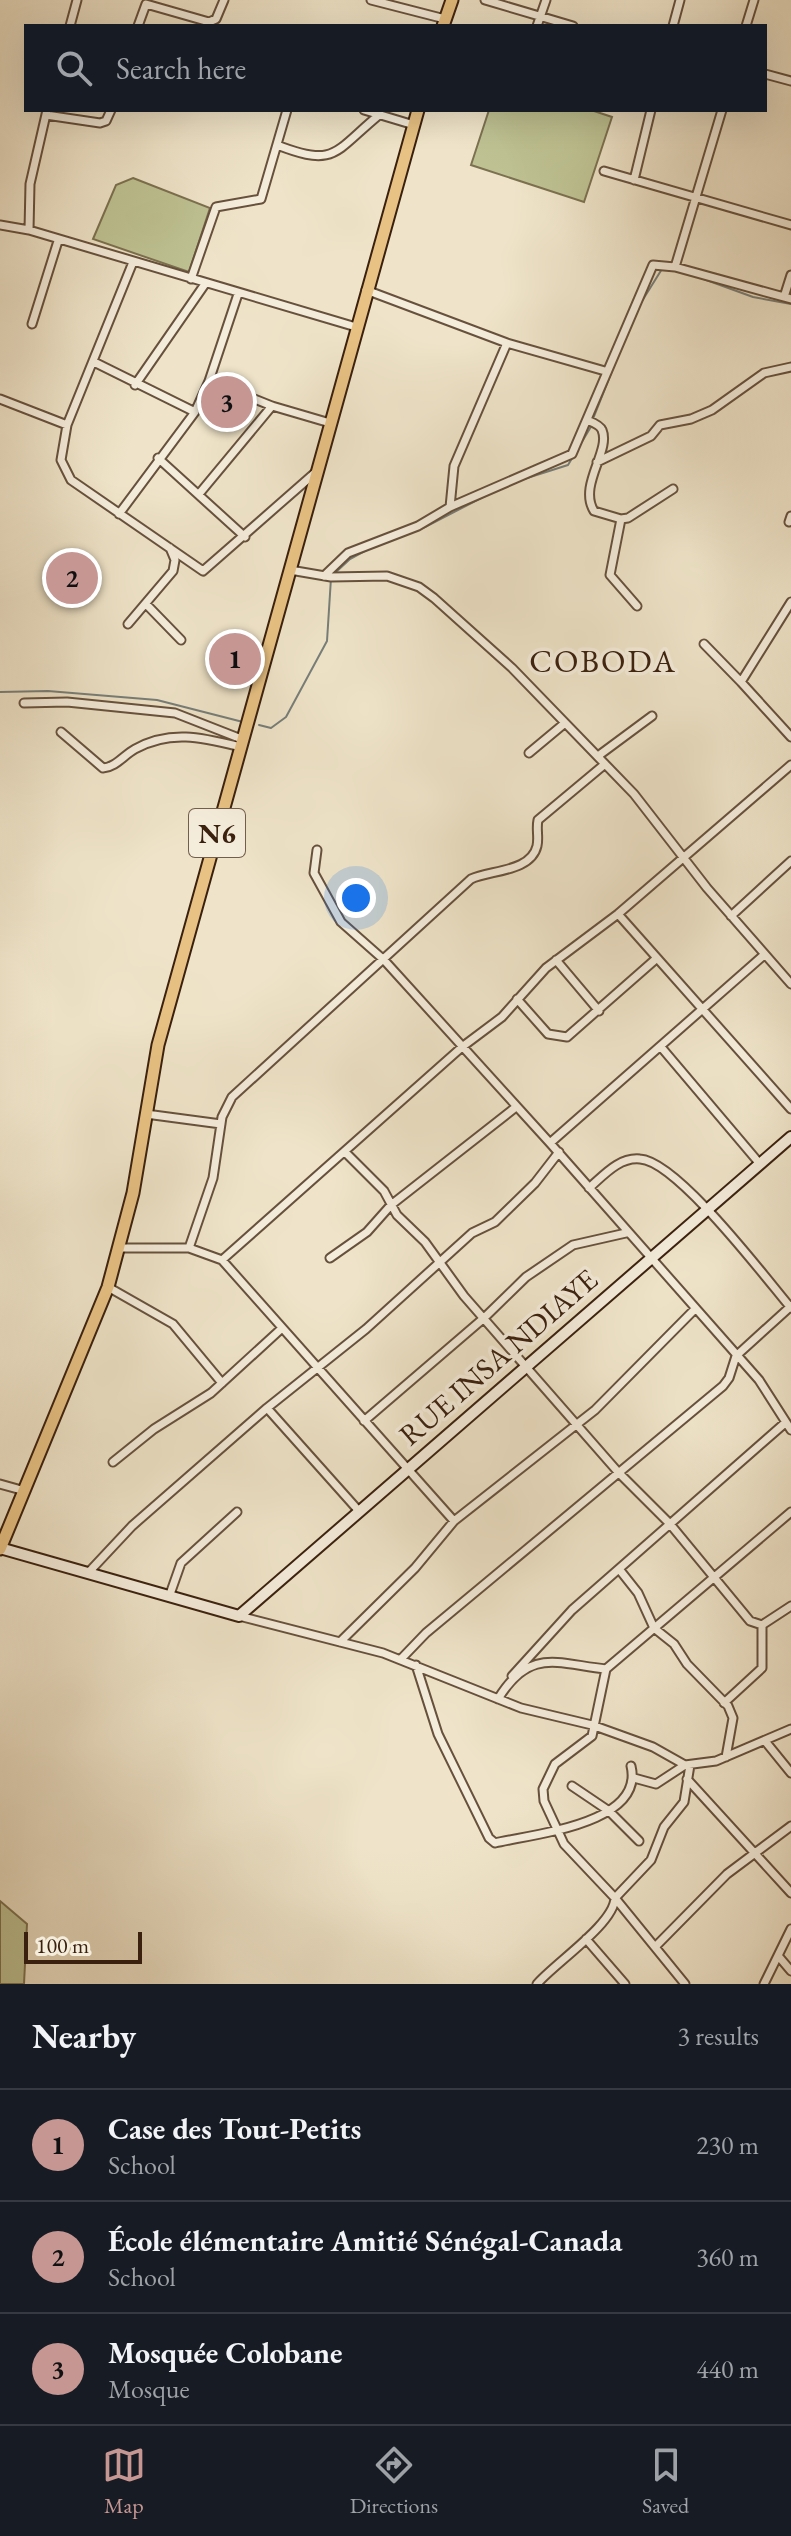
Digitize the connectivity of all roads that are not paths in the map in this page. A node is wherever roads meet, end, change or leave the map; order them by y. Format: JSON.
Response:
{"nodes":[{"id":1,"x":77,"y":0,"type":"edge"},
{"id":2,"x":224,"y":0,"type":"edge"},
{"id":3,"x":371,"y":0,"type":"edge"},
{"id":4,"x":452,"y":0,"type":"edge"},
{"id":5,"x":485,"y":0,"type":"edge"},
{"id":6,"x":546,"y":0,"type":"edge"},
{"id":7,"x":680,"y":0,"type":"edge"},
{"id":8,"x":754,"y":0,"type":"edge"},
{"id":9,"x":540,"y":16,"type":"junction"},
{"id":10,"x":444,"y":22,"type":"edge"},
{"id":11,"x":71,"y":24,"type":"edge"},
{"id":12,"x":138,"y":24,"type":"edge"},
{"id":13,"x":206,"y":24,"type":"edge"},
{"id":14,"x":538,"y":24,"type":"edge"},
{"id":15,"x":566,"y":24,"type":"edge"},
{"id":16,"x":674,"y":24,"type":"edge"},
{"id":17,"x":747,"y":24,"type":"edge"},
{"id":18,"x":767,"y":75,"type":"edge"},
{"id":19,"x":791,"y":81,"type":"edge"},
{"id":20,"x":46,"y":112,"type":"edge"},
{"id":21,"x":110,"y":112,"type":"edge"},
{"id":22,"x":286,"y":112,"type":"edge"},
{"id":23,"x":370,"y":112,"type":"edge"},
{"id":24,"x":417,"y":112,"type":"edge"},
{"id":25,"x":651,"y":112,"type":"edge"},
{"id":26,"x":721,"y":112,"type":"edge"},
{"id":27,"x":379,"y":115,"type":"junction"},
{"id":28,"x":414,"y":125,"type":"junction"},
{"id":29,"x":277,"y":145,"type":"junction"},
{"id":30,"x":604,"y":171,"type":"dead end"},
{"id":31,"x":634,"y":180,"type":"junction"},
{"id":32,"x":697,"y":198,"type":"junction"},
{"id":33,"x":0,"y":225,"type":"edge"},
{"id":34,"x":791,"y":225,"type":"edge"},
{"id":35,"x":29,"y":230,"type":"junction"},
{"id":36,"x":58,"y":241,"type":"junction"},
{"id":37,"x":133,"y":262,"type":"junction"},
{"id":38,"x":675,"y":267,"type":"junction"},
{"id":39,"x":791,"y":275,"type":"edge"},
{"id":40,"x":191,"y":279,"type":"junction"},
{"id":41,"x":205,"y":284,"type":"junction"},
{"id":42,"x":366,"y":290,"type":"junction"},
{"id":43,"x":238,"y":294,"type":"junction"},
{"id":44,"x":788,"y":298,"type":"edge"},
{"id":45,"x":32,"y":324,"type":"dead end"},
{"id":46,"x":356,"y":327,"type":"junction"},
{"id":47,"x":507,"y":343,"type":"junction"},
{"id":48,"x":94,"y":362,"type":"junction"},
{"id":49,"x":791,"y":367,"type":"edge"},
{"id":50,"x":605,"y":371,"type":"junction"},
{"id":51,"x":209,"y":381,"type":"junction"},
{"id":52,"x":135,"y":385,"type":"junction"},
{"id":53,"x":0,"y":399,"type":"edge"},
{"id":54,"x":272,"y":406,"type":"junction"},
{"id":55,"x":195,"y":412,"type":"junction"},
{"id":56,"x":587,"y":420,"type":"junction"},
{"id":57,"x":330,"y":423,"type":"junction"},
{"id":58,"x":67,"y":425,"type":"junction"},
{"id":59,"x":158,"y":458,"type":"junction"},
{"id":60,"x":597,"y":462,"type":"junction"},
{"id":61,"x":317,"y":471,"type":"junction"},
{"id":62,"x":673,"y":489,"type":"dead end"},
{"id":63,"x":199,"y":494,"type":"junction"},
{"id":64,"x":450,"y":507,"type":"junction"},
{"id":65,"x":119,"y":514,"type":"junction"},
{"id":66,"x":621,"y":519,"type":"junction"},
{"id":67,"x":245,"y":537,"type":"junction"},
{"id":68,"x":168,"y":544,"type":"junction"},
{"id":69,"x":290,"y":570,"type":"junction"},
{"id":70,"x":324,"y":576,"type":"junction"},
{"id":71,"x":791,"y":602,"type":"edge"},
{"id":72,"x":146,"y":604,"type":"junction"},
{"id":73,"x":637,"y":606,"type":"dead end"},
{"id":74,"x":128,"y":624,"type":"dead end"},
{"id":75,"x":181,"y":640,"type":"dead end"},
{"id":76,"x":704,"y":644,"type":"dead end"},
{"id":77,"x":741,"y":682,"type":"junction"},
{"id":78,"x":24,"y":703,"type":"dead end"},
{"id":79,"x":652,"y":716,"type":"dead end"},
{"id":80,"x":565,"y":723,"type":"junction"},
{"id":81,"x":61,"y":732,"type":"dead end"},
{"id":82,"x":791,"y":737,"type":"edge"},
{"id":83,"x":242,"y":743,"type":"junction"},
{"id":84,"x":529,"y":753,"type":"dead end"},
{"id":85,"x":598,"y":756,"type":"junction"},
{"id":86,"x":605,"y":764,"type":"junction"},
{"id":87,"x":791,"y":765,"type":"edge"},
{"id":88,"x":317,"y":850,"type":"dead end"},
{"id":89,"x":683,"y":859,"type":"junction"},
{"id":90,"x":791,"y":861,"type":"edge"},
{"id":91,"x":618,"y":914,"type":"junction"},
{"id":92,"x":731,"y":916,"type":"junction"},
{"id":93,"x":764,"y":955,"type":"junction"},
{"id":94,"x":657,"y":958,"type":"junction"},
{"id":95,"x":384,"y":960,"type":"junction"},
{"id":96,"x":556,"y":960,"type":"junction"},
{"id":97,"x":791,"y":984,"type":"edge"},
{"id":98,"x":517,"y":999,"type":"junction"},
{"id":99,"x":703,"y":1009,"type":"junction"},
{"id":100,"x":599,"y":1011,"type":"junction"},
{"id":101,"x":462,"y":1047,"type":"junction"},
{"id":102,"x":661,"y":1047,"type":"junction"},
{"id":103,"x":516,"y":1107,"type":"junction"},
{"id":104,"x":791,"y":1109,"type":"edge"},
{"id":105,"x":146,"y":1114,"type":"junction"},
{"id":106,"x":221,"y":1124,"type":"junction"},
{"id":107,"x":791,"y":1137,"type":"edge"},
{"id":108,"x":550,"y":1143,"type":"junction"},
{"id":109,"x":345,"y":1152,"type":"junction"},
{"id":110,"x":559,"y":1152,"type":"junction"},
{"id":111,"x":760,"y":1164,"type":"junction"},
{"id":112,"x":589,"y":1188,"type":"junction"},
{"id":113,"x":391,"y":1205,"type":"junction"},
{"id":114,"x":706,"y":1210,"type":"junction"},
{"id":115,"x":626,"y":1233,"type":"junction"},
{"id":116,"x":119,"y":1248,"type":"junction"},
{"id":117,"x":189,"y":1248,"type":"junction"},
{"id":118,"x":330,"y":1258,"type":"dead end"},
{"id":119,"x":650,"y":1258,"type":"junction"},
{"id":120,"x":222,"y":1260,"type":"junction"},
{"id":121,"x":438,"y":1265,"type":"junction"},
{"id":122,"x":108,"y":1287,"type":"junction"},
{"id":123,"x":791,"y":1307,"type":"edge"},
{"id":124,"x":694,"y":1310,"type":"junction"},
{"id":125,"x":484,"y":1318,"type":"junction"},
{"id":126,"x":281,"y":1329,"type":"junction"},
{"id":127,"x":736,"y":1356,"type":"junction"},
{"id":128,"x":527,"y":1364,"type":"junction"},
{"id":129,"x":316,"y":1368,"type":"junction"},
{"id":130,"x":222,"y":1383,"type":"junction"},
{"id":131,"x":267,"y":1408,"type":"junction"},
{"id":132,"x":364,"y":1421,"type":"junction"},
{"id":133,"x":578,"y":1423,"type":"junction"},
{"id":134,"x":785,"y":1423,"type":"junction"},
{"id":135,"x":791,"y":1430,"type":"edge"},
{"id":136,"x":113,"y":1462,"type":"dead end"},
{"id":137,"x":406,"y":1468,"type":"junction"},
{"id":138,"x":618,"y":1472,"type":"junction"},
{"id":139,"x":0,"y":1484,"type":"edge"},
{"id":140,"x":25,"y":1491,"type":"junction"},
{"id":141,"x":358,"y":1510,"type":"junction"},
{"id":142,"x":237,"y":1512,"type":"dead end"},
{"id":143,"x":791,"y":1512,"type":"edge"},
{"id":144,"x":454,"y":1521,"type":"junction"},
{"id":145,"x":670,"y":1524,"type":"junction"},
{"id":146,"x":0,"y":1549,"type":"edge"},
{"id":147,"x":619,"y":1569,"type":"junction"},
{"id":148,"x":88,"y":1573,"type":"junction"},
{"id":149,"x":715,"y":1578,"type":"junction"},
{"id":150,"x":169,"y":1597,"type":"junction"},
{"id":151,"x":791,"y":1606,"type":"edge"},
{"id":152,"x":239,"y":1616,"type":"junction"},
{"id":153,"x":762,"y":1625,"type":"junction"},
{"id":154,"x":654,"y":1628,"type":"junction"},
{"id":155,"x":340,"y":1642,"type":"junction"},
{"id":156,"x":401,"y":1659,"type":"junction"},
{"id":157,"x":416,"y":1665,"type":"junction"},
{"id":158,"x":606,"y":1669,"type":"junction"},
{"id":159,"x":512,"y":1676,"type":"junction"},
{"id":160,"x":498,"y":1699,"type":"junction"},
{"id":161,"x":724,"y":1703,"type":"junction"},
{"id":162,"x":592,"y":1725,"type":"junction"},
{"id":163,"x":791,"y":1729,"type":"edge"},
{"id":164,"x":765,"y":1741,"type":"junction"},
{"id":165,"x":726,"y":1757,"type":"junction"},
{"id":166,"x":688,"y":1765,"type":"junction"},
{"id":167,"x":631,"y":1766,"type":"dead end"},
{"id":168,"x":791,"y":1773,"type":"edge"},
{"id":169,"x":634,"y":1778,"type":"junction"},
{"id":170,"x":687,"y":1779,"type":"junction"},
{"id":171,"x":572,"y":1786,"type":"dead end"},
{"id":172,"x":609,"y":1811,"type":"junction"},
{"id":173,"x":791,"y":1826,"type":"edge"},
{"id":174,"x":557,"y":1830,"type":"junction"},
{"id":175,"x":639,"y":1841,"type":"dead end"},
{"id":176,"x":756,"y":1854,"type":"junction"},
{"id":177,"x":791,"y":1893,"type":"edge"},
{"id":178,"x":615,"y":1898,"type":"junction"},
{"id":179,"x":791,"y":1929,"type":"edge"},
{"id":180,"x":586,"y":1939,"type":"junction"},
{"id":181,"x":656,"y":1946,"type":"junction"},
{"id":182,"x":780,"y":1958,"type":"junction"},
{"id":183,"x":791,"y":1971,"type":"edge"},
{"id":184,"x":537,"y":1984,"type":"edge"},
{"id":185,"x":625,"y":1984,"type":"edge"},
{"id":186,"x":685,"y":1984,"type":"edge"},
{"id":187,"x":764,"y":1984,"type":"edge"}],
"edges":[{"from":1,"to":11,"type":"street"},
{"from":2,"to":13,"type":"street"},
{"from":3,"to":10,"type":"street"},
{"from":4,"to":10,"type":"main road"},
{"from":5,"to":9,"type":"street"},
{"from":6,"to":9,"type":"street"},
{"from":7,"to":16,"type":"street"},
{"from":8,"to":17,"type":"street"},
{"from":9,"to":14,"type":"street"},
{"from":9,"to":15,"type":"street"},
{"from":12,"to":13,"type":"street"},
{"from":18,"to":19,"type":"street"},
{"from":20,"to":21,"type":"street"},
{"from":20,"to":35,"type":"street"},
{"from":22,"to":29,"type":"street"},
{"from":23,"to":27,"type":"street"},
{"from":24,"to":28,"type":"main road","number":"N6"},
{"from":25,"to":31,"type":"street"},
{"from":26,"to":32,"type":"street"},
{"from":27,"to":28,"type":"street"},
{"from":27,"to":29,"type":"street"},
{"from":28,"to":42,"type":"main road","number":"N6"},
{"from":29,"to":40,"type":"street"},
{"from":30,"to":31,"type":"street"},
{"from":31,"to":32,"type":"street"},
{"from":32,"to":34,"type":"street"},
{"from":32,"to":38,"type":"street"},
{"from":33,"to":35,"type":"street"},
{"from":35,"to":36,"type":"street"},
{"from":36,"to":37,"type":"street"},
{"from":36,"to":45,"type":"street"},
{"from":37,"to":40,"type":"street"},
{"from":37,"to":48,"type":"street"},
{"from":38,"to":44,"type":"street"},
{"from":38,"to":50,"type":"street"},
{"from":39,"to":44,"type":"street"},
{"from":40,"to":41,"type":"street"},
{"from":41,"to":43,"type":"street"},
{"from":41,"to":52,"type":"street"},
{"from":42,"to":46,"type":"main road","number":"N6"},
{"from":42,"to":47,"type":"street"},
{"from":43,"to":46,"type":"street"},
{"from":43,"to":51,"type":"street"},
{"from":46,"to":57,"type":"main road","number":"N6"},
{"from":47,"to":50,"type":"street"},
{"from":47,"to":64,"type":"street"},
{"from":48,"to":52,"type":"street"},
{"from":48,"to":58,"type":"street"},
{"from":49,"to":60,"type":"street"},
{"from":50,"to":56,"type":"street"},
{"from":51,"to":54,"type":"street"},
{"from":51,"to":55,"type":"street"},
{"from":52,"to":55,"type":"street"},
{"from":53,"to":58,"type":"street"},
{"from":54,"to":57,"type":"street"},
{"from":54,"to":63,"type":"street"},
{"from":55,"to":59,"type":"street"},
{"from":56,"to":60,"type":"street"},
{"from":56,"to":64,"type":"street"},
{"from":57,"to":61,"type":"main road","number":"N6"},
{"from":58,"to":65,"type":"street"},
{"from":59,"to":63,"type":"street"},
{"from":59,"to":65,"type":"street"},
{"from":60,"to":66,"type":"street"},
{"from":61,"to":67,"type":"street"},
{"from":61,"to":69,"type":"main road","number":"N6"},
{"from":62,"to":66,"type":"street"},
{"from":63,"to":67,"type":"street"},
{"from":64,"to":70,"type":"street"},
{"from":65,"to":68,"type":"street"},
{"from":66,"to":73,"type":"street"},
{"from":67,"to":68,"type":"street"},
{"from":68,"to":72,"type":"street"},
{"from":69,"to":70,"type":"street"},
{"from":69,"to":83,"type":"main road","number":"N6"},
{"from":70,"to":80,"type":"street"},
{"from":71,"to":77,"type":"street"},
{"from":72,"to":74,"type":"street"},
{"from":72,"to":75,"type":"street"},
{"from":76,"to":77,"type":"street"},
{"from":77,"to":82,"type":"street"},
{"from":78,"to":83,"type":"street"},
{"from":79,"to":85,"type":"street"},
{"from":80,"to":84,"type":"street"},
{"from":80,"to":85,"type":"street"},
{"from":81,"to":83,"type":"street"},
{"from":83,"to":105,"type":"main road","number":"N6"},
{"from":85,"to":86,"type":"street"},
{"from":86,"to":89,"type":"street"},
{"from":86,"to":95,"type":"street"},
{"from":87,"to":89,"type":"street"},
{"from":88,"to":95,"type":"street"},
{"from":89,"to":91,"type":"street"},
{"from":89,"to":92,"type":"street"},
{"from":90,"to":92,"type":"street"},
{"from":91,"to":94,"type":"street"},
{"from":91,"to":96,"type":"street"},
{"from":92,"to":93,"type":"street"},
{"from":93,"to":97,"type":"street"},
{"from":93,"to":99,"type":"street"},
{"from":94,"to":99,"type":"street"},
{"from":94,"to":100,"type":"street"},
{"from":95,"to":101,"type":"street"},
{"from":95,"to":106,"type":"street"},
{"from":96,"to":98,"type":"street"},
{"from":96,"to":100,"type":"street"},
{"from":98,"to":100,"type":"street"},
{"from":98,"to":101,"type":"street"},
{"from":99,"to":102,"type":"street"},
{"from":99,"to":104,"type":"street"},
{"from":101,"to":103,"type":"street"},
{"from":101,"to":109,"type":"street"},
{"from":102,"to":108,"type":"street"},
{"from":102,"to":111,"type":"street"},
{"from":103,"to":108,"type":"street"},
{"from":103,"to":113,"type":"street"},
{"from":105,"to":106,"type":"street"},
{"from":105,"to":116,"type":"main road","number":"N6"},
{"from":106,"to":117,"type":"street"},
{"from":107,"to":111,"type":"main road","name":"RUE INSA NDIAYE"},
{"from":108,"to":110,"type":"street"},
{"from":109,"to":113,"type":"street"},
{"from":109,"to":120,"type":"street"},
{"from":110,"to":112,"type":"street"},
{"from":110,"to":121,"type":"street"},
{"from":111,"to":114,"type":"main road","name":"RUE INSA NDIAYE"},
{"from":112,"to":114,"type":"street"},
{"from":112,"to":115,"type":"street"},
{"from":113,"to":118,"type":"street"},
{"from":113,"to":121,"type":"street"},
{"from":114,"to":119,"type":"main road","name":"RUE INSA NDIAYE"},
{"from":114,"to":123,"type":"street"},
{"from":115,"to":119,"type":"street"},
{"from":115,"to":125,"type":"street"},
{"from":116,"to":117,"type":"street"},
{"from":116,"to":122,"type":"main road","number":"N6"},
{"from":117,"to":120,"type":"street"},
{"from":119,"to":124,"type":"street"},
{"from":119,"to":128,"type":"main road","name":"RUE INSA NDIAYE"},
{"from":120,"to":126,"type":"street"},
{"from":121,"to":125,"type":"street"},
{"from":121,"to":129,"type":"street"},
{"from":122,"to":130,"type":"street"},
{"from":122,"to":140,"type":"main road","number":"N6"},
{"from":123,"to":127,"type":"street"},
{"from":124,"to":127,"type":"street"},
{"from":124,"to":133,"type":"street"},
{"from":125,"to":128,"type":"street"},
{"from":125,"to":132,"type":"street"},
{"from":126,"to":129,"type":"street"},
{"from":126,"to":130,"type":"street"},
{"from":127,"to":134,"type":"street"},
{"from":127,"to":138,"type":"street"},
{"from":128,"to":133,"type":"street"},
{"from":128,"to":137,"type":"main road","name":"RUE INSA NDIAYE"},
{"from":129,"to":131,"type":"street"},
{"from":129,"to":132,"type":"street"},
{"from":130,"to":136,"type":"street"},
{"from":131,"to":141,"type":"street"},
{"from":131,"to":148,"type":"street"},
{"from":132,"to":137,"type":"street"},
{"from":133,"to":138,"type":"street"},
{"from":133,"to":144,"type":"street"},
{"from":134,"to":135,"type":"street"},
{"from":134,"to":145,"type":"street"},
{"from":137,"to":141,"type":"main road","name":"RUE INSA NDIAYE"},
{"from":137,"to":144,"type":"street"},
{"from":138,"to":145,"type":"street"},
{"from":138,"to":156,"type":"street"},
{"from":139,"to":140,"type":"street"},
{"from":140,"to":146,"type":"main road","number":"N6"},
{"from":141,"to":152,"type":"main road","name":"RUE INSA NDIAYE"},
{"from":142,"to":150,"type":"street"},
{"from":143,"to":149,"type":"street"},
{"from":144,"to":155,"type":"street"},
{"from":145,"to":147,"type":"street"},
{"from":145,"to":149,"type":"street"},
{"from":146,"to":148,"type":"main road"},
{"from":147,"to":154,"type":"street"},
{"from":147,"to":159,"type":"street"},
{"from":148,"to":150,"type":"main road"},
{"from":149,"to":153,"type":"street"},
{"from":149,"to":154,"type":"street"},
{"from":150,"to":152,"type":"main road"},
{"from":151,"to":153,"type":"street"},
{"from":152,"to":155,"type":"street"},
{"from":153,"to":161,"type":"street"},
{"from":154,"to":158,"type":"street"},
{"from":154,"to":161,"type":"street"},
{"from":155,"to":156,"type":"street"},
{"from":156,"to":157,"type":"street"},
{"from":157,"to":160,"type":"street"},
{"from":157,"to":174,"type":"street"},
{"from":158,"to":159,"type":"street"},
{"from":158,"to":162,"type":"street"},
{"from":159,"to":160,"type":"street"},
{"from":160,"to":162,"type":"street"},
{"from":161,"to":165,"type":"street"},
{"from":162,"to":166,"type":"street"},
{"from":162,"to":174,"type":"street"},
{"from":163,"to":164,"type":"street"},
{"from":164,"to":165,"type":"street"},
{"from":164,"to":168,"type":"street"},
{"from":165,"to":166,"type":"street"},
{"from":166,"to":169,"type":"street"},
{"from":166,"to":170,"type":"street"},
{"from":167,"to":169,"type":"street"},
{"from":169,"to":172,"type":"street"},
{"from":170,"to":176,"type":"street"},
{"from":170,"to":178,"type":"street"},
{"from":171,"to":172,"type":"street"},
{"from":172,"to":174,"type":"street"},
{"from":172,"to":175,"type":"street"},
{"from":173,"to":176,"type":"street"},
{"from":174,"to":178,"type":"street"},
{"from":176,"to":177,"type":"street"},
{"from":176,"to":181,"type":"street"},
{"from":178,"to":180,"type":"street"},
{"from":178,"to":181,"type":"street"},
{"from":179,"to":182,"type":"street"},
{"from":180,"to":184,"type":"street"},
{"from":180,"to":185,"type":"street"},
{"from":181,"to":186,"type":"street"},
{"from":182,"to":183,"type":"street"},
{"from":182,"to":187,"type":"street"}]}
